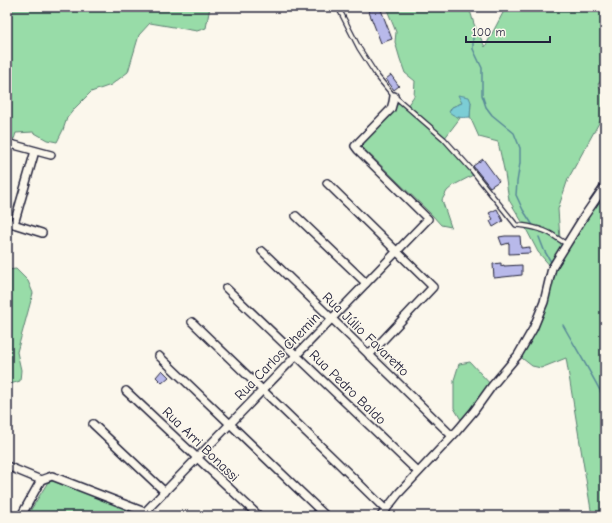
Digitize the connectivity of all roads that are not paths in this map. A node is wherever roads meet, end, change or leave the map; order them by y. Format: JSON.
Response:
{"nodes":[{"id":1,"x":338,"y":7,"type":"edge"},
{"id":2,"x":394,"y":96,"type":"junction"},
{"id":3,"x":7,"y":143,"type":"edge"},
{"id":4,"x":35,"y":151,"type":"junction"},
{"id":5,"x":51,"y":155,"type":"dead end"},
{"id":6,"x":327,"y":183,"type":"dead end"},
{"id":7,"x":605,"y":186,"type":"edge"},
{"id":8,"x":296,"y":216,"type":"dead end"},
{"id":9,"x":10,"y":223,"type":"edge"},
{"id":10,"x":42,"y":233,"type":"dead end"},
{"id":11,"x":567,"y":244,"type":"junction"},
{"id":12,"x":397,"y":251,"type":"junction"},
{"id":13,"x":262,"y":252,"type":"dead end"},
{"id":14,"x":366,"y":283,"type":"junction"},
{"id":15,"x":226,"y":288,"type":"dead end"},
{"id":16,"x":332,"y":319,"type":"junction"},
{"id":17,"x":192,"y":322,"type":"dead end"},
{"id":18,"x":296,"y":355,"type":"junction"},
{"id":19,"x":369,"y":355,"type":"junction"},
{"id":20,"x":159,"y":356,"type":"dead end"},
{"id":21,"x":263,"y":390,"type":"junction"},
{"id":22,"x":126,"y":391,"type":"dead end"},
{"id":23,"x":93,"y":424,"type":"dead end"},
{"id":24,"x":230,"y":424,"type":"junction"},
{"id":25,"x":452,"y":436,"type":"junction"},
{"id":26,"x":197,"y":458,"type":"junction"},
{"id":27,"x":7,"y":466,"type":"edge"},
{"id":28,"x":418,"y":472,"type":"junction"},
{"id":29,"x":42,"y":480,"type":"junction"},
{"id":30,"x":165,"y":492,"type":"junction"},
{"id":31,"x":145,"y":512,"type":"junction"},
{"id":32,"x":384,"y":513,"type":"edge"},
{"id":33,"x":21,"y":516,"type":"edge"},
{"id":34,"x":156,"y":516,"type":"edge"},
{"id":35,"x":258,"y":516,"type":"edge"},
{"id":36,"x":326,"y":516,"type":"edge"}],
"edges":[{"from":1,"to":2,"type":"lane"},
{"from":2,"to":11,"type":"lane"},
{"from":2,"to":12,"type":"street","name":"Rua Carlos Chemin"},
{"from":3,"to":4,"type":"street"},
{"from":4,"to":5,"type":"street"},
{"from":4,"to":9,"type":"street"},
{"from":6,"to":12,"type":"street"},
{"from":7,"to":11,"type":"street"},
{"from":8,"to":14,"type":"street"},
{"from":9,"to":10,"type":"street"},
{"from":11,"to":25,"type":"street"},
{"from":12,"to":14,"type":"street","name":"Rua Carlos Chemin"},
{"from":12,"to":19,"type":"street"},
{"from":13,"to":16,"type":"street","name":"Rua Júlio Favaretto"},
{"from":14,"to":16,"type":"street","name":"Rua Carlos Chemin"},
{"from":15,"to":18,"type":"street","name":"Rua Pedro Baldo"},
{"from":16,"to":18,"type":"street","name":"Rua Carlos Chemin"},
{"from":16,"to":19,"type":"street","name":"Rua Júlio Favaretto"},
{"from":17,"to":21,"type":"street"},
{"from":18,"to":21,"type":"street","name":"Rua Carlos Chemin"},
{"from":18,"to":28,"type":"street","name":"Rua Pedro Baldo"},
{"from":19,"to":25,"type":"street","name":"Rua Júlio Favaretto"},
{"from":20,"to":24,"type":"street"},
{"from":21,"to":24,"type":"street","name":"Rua Carlos Chemin"},
{"from":21,"to":32,"type":"street"},
{"from":22,"to":26,"type":"street","name":"Rua Arri Bonassi"},
{"from":23,"to":30,"type":"street"},
{"from":24,"to":26,"type":"street","name":"Rua Carlos Chemin"},
{"from":24,"to":36,"type":"street"},
{"from":25,"to":28,"type":"street"},
{"from":26,"to":30,"type":"street","name":"Rua Carlos Chemin"},
{"from":26,"to":35,"type":"street","name":"Rua Arri Bonassi"},
{"from":27,"to":29,"type":"street"},
{"from":28,"to":32,"type":"street"},
{"from":29,"to":31,"type":"street"},
{"from":29,"to":33,"type":"street"},
{"from":30,"to":31,"type":"street","name":"Rua Carlos Chemin"},
{"from":31,"to":34,"type":"street"}]}
